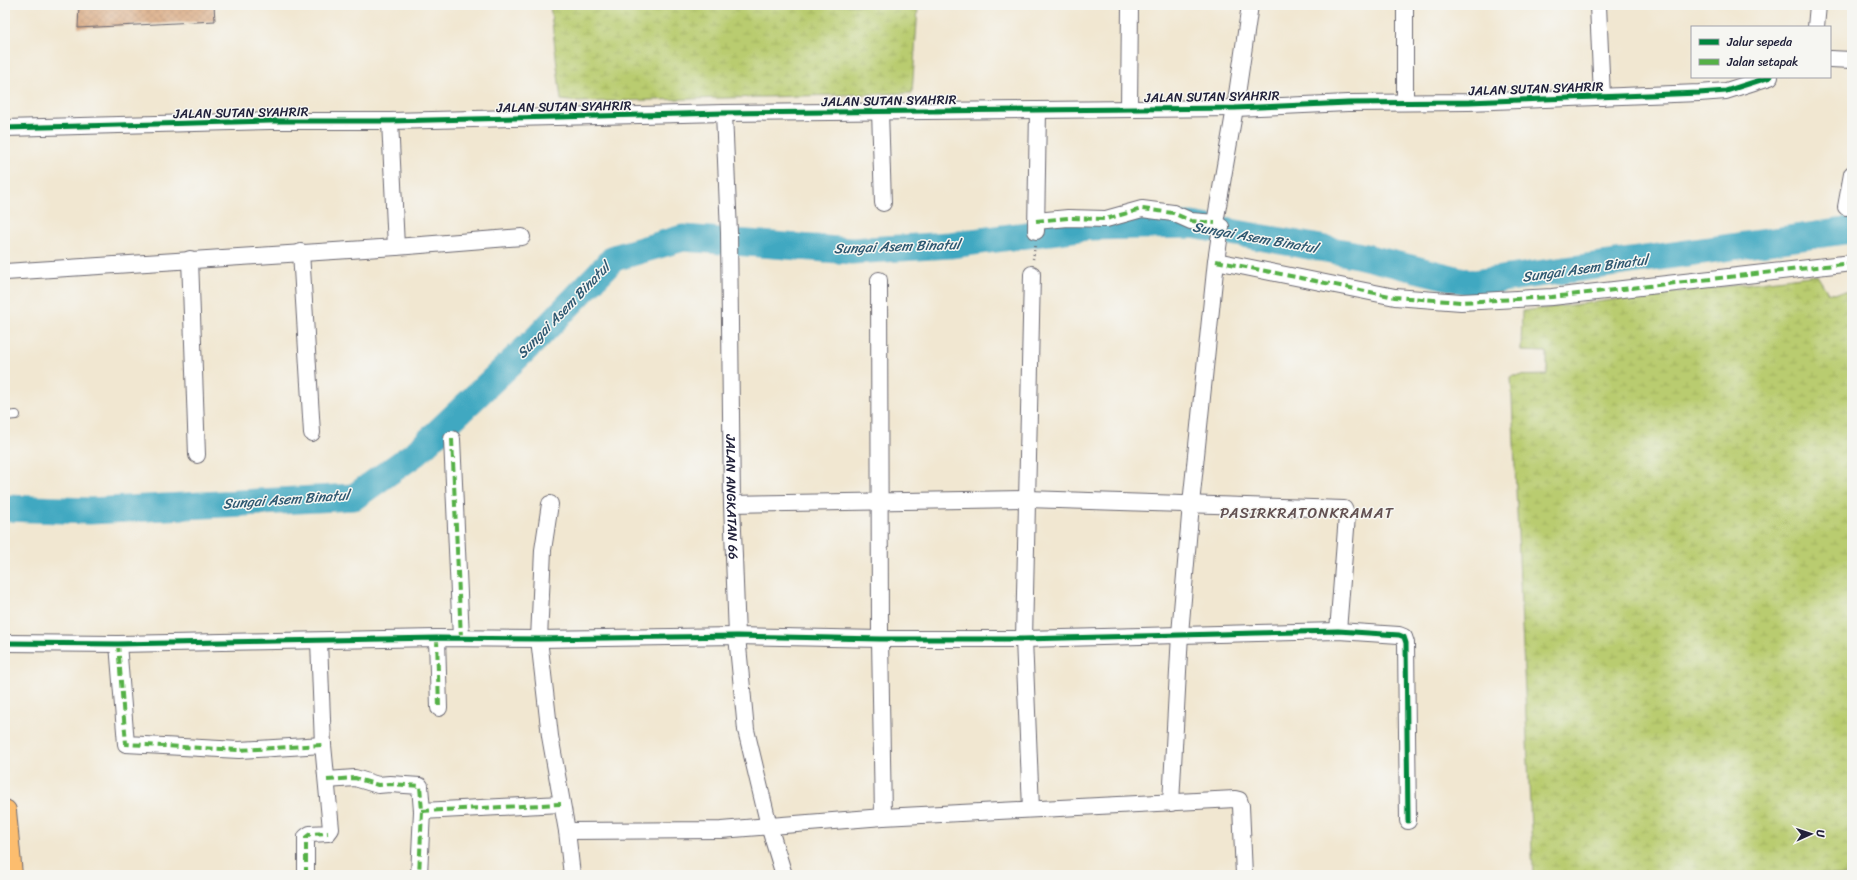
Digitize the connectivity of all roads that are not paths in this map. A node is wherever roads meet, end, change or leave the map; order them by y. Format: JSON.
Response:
{"nodes":[{"id":1,"x":1130,"y":5,"type":"edge"},
{"id":2,"x":1250,"y":5,"type":"edge"},
{"id":3,"x":1405,"y":5,"type":"edge"},
{"id":4,"x":1598,"y":5,"type":"edge"},
{"id":5,"x":1818,"y":5,"type":"edge"},
{"id":6,"x":1816,"y":26,"type":"edge"},
{"id":7,"x":1831,"y":59,"type":"edge"},
{"id":8,"x":1852,"y":60,"type":"edge"},
{"id":9,"x":1767,"y":78,"type":"edge"},
{"id":10,"x":1602,"y":97,"type":"junction"},
{"id":11,"x":1405,"y":102,"type":"junction"},
{"id":12,"x":1235,"y":108,"type":"junction"},
{"id":13,"x":1038,"y":110,"type":"junction"},
{"id":14,"x":1129,"y":110,"type":"junction"},
{"id":15,"x":880,"y":111,"type":"junction"},
{"id":16,"x":724,"y":114,"type":"junction"},
{"id":17,"x":390,"y":121,"type":"junction"},
{"id":18,"x":5,"y":128,"type":"edge"},
{"id":19,"x":1852,"y":174,"type":"edge"},
{"id":20,"x":883,"y":203,"type":"dead end"},
{"id":21,"x":1846,"y":207,"type":"dead end"},
{"id":22,"x":1218,"y":225,"type":"junction"},
{"id":23,"x":522,"y":237,"type":"dead end"},
{"id":24,"x":396,"y":247,"type":"junction"},
{"id":25,"x":301,"y":252,"type":"junction"},
{"id":26,"x":190,"y":259,"type":"junction"},
{"id":27,"x":1217,"y":259,"type":"junction"},
{"id":28,"x":1852,"y":263,"type":"edge"},
{"id":29,"x":5,"y":272,"type":"edge"},
{"id":30,"x":1032,"y":274,"type":"road end"},
{"id":31,"x":879,"y":280,"type":"dead end"},
{"id":32,"x":16,"y":415,"type":"dead end"},
{"id":33,"x":5,"y":416,"type":"edge"},
{"id":34,"x":312,"y":433,"type":"dead end"},
{"id":35,"x":452,"y":439,"type":"dead end"},
{"id":36,"x":197,"y":455,"type":"dead end"},
{"id":37,"x":1027,"y":499,"type":"junction"},
{"id":38,"x":880,"y":503,"type":"junction"},
{"id":39,"x":550,"y":504,"type":"dead end"},
{"id":40,"x":732,"y":504,"type":"junction"},
{"id":41,"x":1191,"y":504,"type":"junction"},
{"id":42,"x":1338,"y":631,"type":"junction"},
{"id":43,"x":1180,"y":634,"type":"junction"},
{"id":44,"x":737,"y":636,"type":"junction"},
{"id":45,"x":437,"y":638,"type":"junction"},
{"id":46,"x":461,"y":638,"type":"junction"},
{"id":47,"x":539,"y":639,"type":"junction"},
{"id":48,"x":880,"y":639,"type":"junction"},
{"id":49,"x":1024,"y":639,"type":"junction"},
{"id":50,"x":319,"y":641,"type":"junction"},
{"id":51,"x":5,"y":643,"type":"edge"},
{"id":52,"x":118,"y":644,"type":"junction"},
{"id":53,"x":439,"y":708,"type":"dead end"},
{"id":54,"x":323,"y":745,"type":"junction"},
{"id":55,"x":327,"y":780,"type":"junction"},
{"id":56,"x":1171,"y":803,"type":"junction"},
{"id":57,"x":561,"y":804,"type":"junction"},
{"id":58,"x":1031,"y":809,"type":"junction"},
{"id":59,"x":422,"y":810,"type":"junction"},
{"id":60,"x":5,"y":811,"type":"edge"},
{"id":61,"x":883,"y":817,"type":"junction"},
{"id":62,"x":1408,"y":821,"type":"dead end"},
{"id":63,"x":769,"y":826,"type":"junction"},
{"id":64,"x":567,"y":831,"type":"junction"},
{"id":65,"x":6,"y":834,"type":"edge"},
{"id":66,"x":11,"y":875,"type":"edge"},
{"id":67,"x":306,"y":875,"type":"edge"},
{"id":68,"x":419,"y":875,"type":"edge"},
{"id":69,"x":572,"y":875,"type":"edge"},
{"id":70,"x":784,"y":875,"type":"edge"},
{"id":71,"x":1244,"y":875,"type":"edge"}],
"edges":[{"from":1,"to":14,"type":"street"},
{"from":2,"to":12,"type":"street"},
{"from":3,"to":11,"type":"street"},
{"from":4,"to":10,"type":"street"},
{"from":5,"to":6,"type":"street"},
{"from":7,"to":8,"type":"street"},
{"from":9,"to":10,"type":"street","name":"JALAN SUTAN SYAHRIR"},
{"from":10,"to":11,"type":"street","name":"JALAN SUTAN SYAHRIR"},
{"from":11,"to":12,"type":"street","name":"JALAN SUTAN SYAHRIR"},
{"from":12,"to":14,"type":"street","name":"JALAN SUTAN SYAHRIR"},
{"from":12,"to":22,"type":"street"},
{"from":13,"to":14,"type":"street","name":"JALAN SUTAN SYAHRIR"},
{"from":13,"to":15,"type":"street","name":"JALAN SUTAN SYAHRIR"},
{"from":13,"to":22,"type":"street"},
{"from":15,"to":16,"type":"street","name":"JALAN SUTAN SYAHRIR"},
{"from":15,"to":20,"type":"street"},
{"from":16,"to":17,"type":"street","name":"JALAN SUTAN SYAHRIR"},
{"from":16,"to":40,"type":"street","name":"JALAN ANGKATAN 66"},
{"from":17,"to":18,"type":"street","name":"JALAN SUTAN SYAHRIR"},
{"from":17,"to":24,"type":"street"},
{"from":19,"to":21,"type":"street"},
{"from":22,"to":27,"type":"street"},
{"from":23,"to":24,"type":"street"},
{"from":24,"to":25,"type":"street"},
{"from":25,"to":26,"type":"street"},
{"from":25,"to":34,"type":"street"},
{"from":26,"to":29,"type":"street"},
{"from":26,"to":36,"type":"street"},
{"from":27,"to":28,"type":"street"},
{"from":27,"to":41,"type":"street"},
{"from":30,"to":37,"type":"street"},
{"from":31,"to":38,"type":"street"},
{"from":32,"to":33,"type":"lane"},
{"from":35,"to":46,"type":"street"},
{"from":37,"to":38,"type":"street"},
{"from":37,"to":41,"type":"street"},
{"from":37,"to":49,"type":"street"},
{"from":38,"to":40,"type":"street"},
{"from":38,"to":48,"type":"street"},
{"from":39,"to":47,"type":"street"},
{"from":40,"to":44,"type":"street","name":"JALAN ANGKATAN 66"},
{"from":41,"to":42,"type":"street"},
{"from":41,"to":43,"type":"street"},
{"from":42,"to":43,"type":"street"},
{"from":42,"to":62,"type":"street"},
{"from":43,"to":49,"type":"street"},
{"from":43,"to":56,"type":"street"},
{"from":44,"to":47,"type":"street"},
{"from":44,"to":48,"type":"street"},
{"from":44,"to":63,"type":"street","name":"JALAN ANGKATAN 66"},
{"from":45,"to":46,"type":"street"},
{"from":45,"to":50,"type":"street"},
{"from":45,"to":53,"type":"street"},
{"from":46,"to":47,"type":"street"},
{"from":47,"to":57,"type":"street"},
{"from":48,"to":49,"type":"street"},
{"from":48,"to":61,"type":"street"},
{"from":49,"to":58,"type":"street"},
{"from":50,"to":52,"type":"street"},
{"from":50,"to":54,"type":"street"},
{"from":51,"to":52,"type":"street"},
{"from":52,"to":54,"type":"street"},
{"from":54,"to":55,"type":"street"},
{"from":55,"to":59,"type":"street"},
{"from":55,"to":67,"type":"street"},
{"from":56,"to":58,"type":"street"},
{"from":56,"to":71,"type":"street"},
{"from":57,"to":59,"type":"street"},
{"from":57,"to":64,"type":"street"},
{"from":58,"to":61,"type":"street"},
{"from":59,"to":68,"type":"street"},
{"from":60,"to":65,"type":"highway"},
{"from":61,"to":63,"type":"street"},
{"from":63,"to":64,"type":"street"},
{"from":63,"to":70,"type":"street","name":"JALAN ANGKATAN 66"},
{"from":64,"to":69,"type":"street"},
{"from":65,"to":66,"type":"highway"}]}
